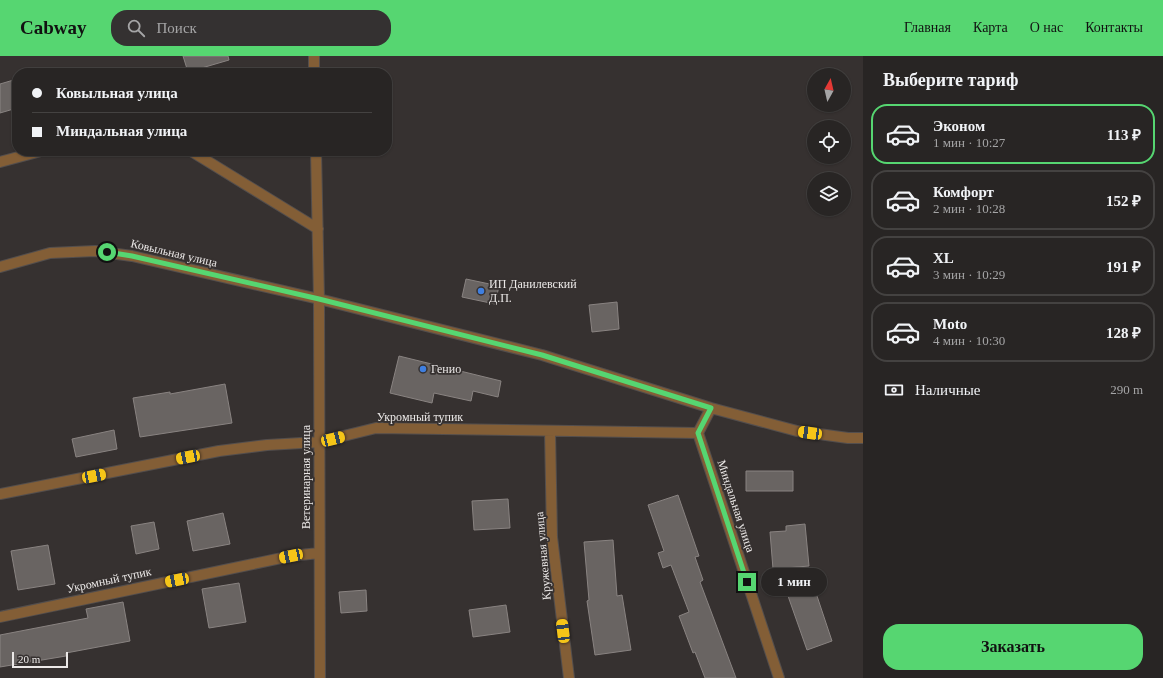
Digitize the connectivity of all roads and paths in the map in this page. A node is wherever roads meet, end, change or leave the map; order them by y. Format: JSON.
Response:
{"nodes":[{"id":1,"x":314,"y":56,"type":"edge"},
{"id":2,"x":314,"y":68,"type":"edge"},
{"id":3,"x":22,"y":156,"type":"edge"},
{"id":4,"x":199,"y":156,"type":"edge"},
{"id":5,"x":316,"y":156,"type":"edge"},
{"id":6,"x":0,"y":162,"type":"edge"},
{"id":7,"x":318,"y":229,"type":"junction"},
{"id":8,"x":0,"y":267,"type":"edge"},
{"id":9,"x":319,"y":299,"type":"junction"},
{"id":10,"x":711,"y":408,"type":"junction"},
{"id":11,"x":550,"y":431,"type":"junction"},
{"id":12,"x":698,"y":433,"type":"junction"},
{"id":13,"x":863,"y":438,"type":"edge"},
{"id":14,"x":319,"y":442,"type":"junction"},
{"id":15,"x":0,"y":494,"type":"edge"},
{"id":16,"x":319,"y":553,"type":"junction"},
{"id":17,"x":0,"y":617,"type":"edge"},
{"id":18,"x":320,"y":678,"type":"edge"},
{"id":19,"x":568,"y":678,"type":"edge"},
{"id":20,"x":779,"y":678,"type":"edge"}],
"edges":[{"from":1,"to":2,"type":"street"},
{"from":3,"to":6,"type":"street"},
{"from":4,"to":7,"type":"street"},
{"from":5,"to":7,"type":"street","name":"Ветеринарная улица"},
{"from":7,"to":9,"type":"street","name":"Ветеринарная улица"},
{"from":8,"to":9,"type":"street","name":"Ковыльная улица"},
{"from":9,"to":10,"type":"street","name":"Ковыльная улица"},
{"from":9,"to":14,"type":"street","name":"Ветеринарная улица"},
{"from":10,"to":12,"type":"street"},
{"from":10,"to":13,"type":"street","name":"Ковыльная улица"},
{"from":11,"to":12,"type":"street","name":"Укромный тупик"},
{"from":11,"to":14,"type":"street","name":"Укромный тупик"},
{"from":11,"to":19,"type":"street","name":"Кружевная улица"},
{"from":12,"to":20,"type":"street","name":"Миндальная улица"},
{"from":14,"to":15,"type":"street","name":"Укромный тупик"},
{"from":14,"to":16,"type":"street","name":"Ветеринарная улица"},
{"from":16,"to":17,"type":"street","name":"Укромный тупик"},
{"from":16,"to":18,"type":"street","name":"Ветеринарная улица"}]}
